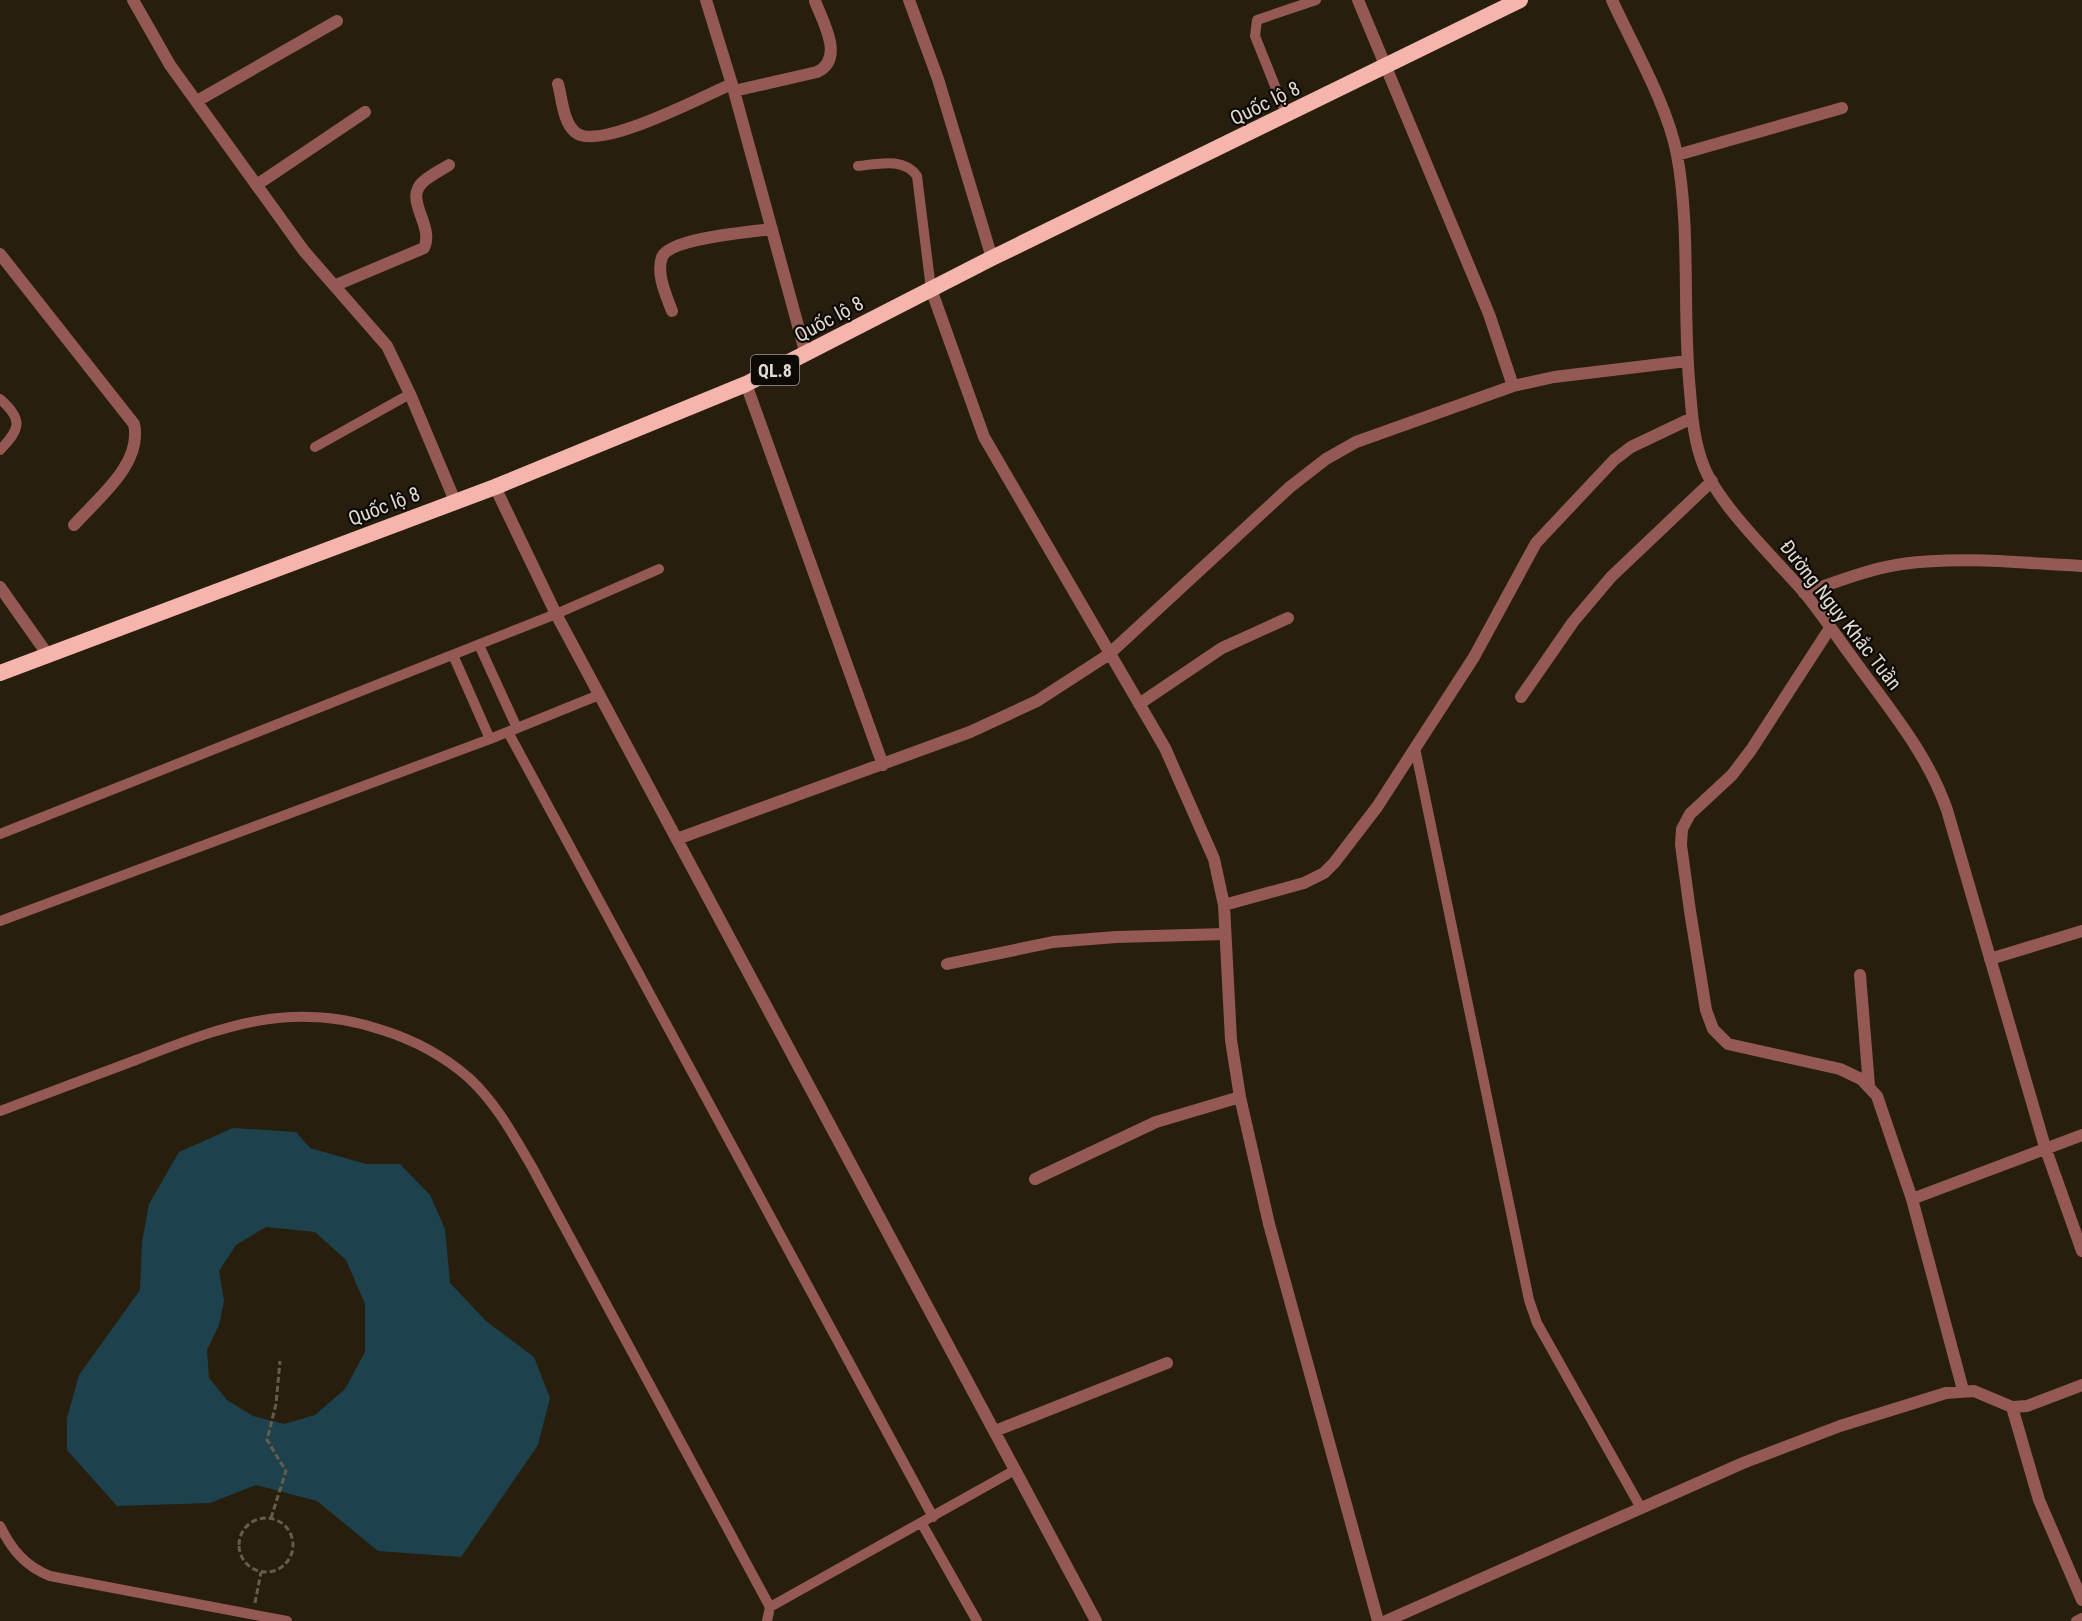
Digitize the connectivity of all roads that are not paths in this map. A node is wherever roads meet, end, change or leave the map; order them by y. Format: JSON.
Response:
{"nodes":[{"id":1,"x":133,"y":0,"type":"edge"},
{"id":2,"x":706,"y":0,"type":"edge"},
{"id":3,"x":909,"y":0,"type":"edge"},
{"id":4,"x":1316,"y":0,"type":"edge"},
{"id":5,"x":1358,"y":0,"type":"edge"},
{"id":6,"x":1520,"y":0,"type":"edge"},
{"id":7,"x":1612,"y":0,"type":"edge"},
{"id":8,"x":815,"y":1,"type":"edge"},
{"id":9,"x":337,"y":21,"type":"dead end"},
{"id":10,"x":1387,"y":67,"type":"junction"},
{"id":11,"x":558,"y":84,"type":"dead end"},
{"id":12,"x":733,"y":87,"type":"junction"},
{"id":13,"x":197,"y":101,"type":"junction"},
{"id":14,"x":1842,"y":108,"type":"dead end"},
{"id":15,"x":365,"y":112,"type":"dead end"},
{"id":16,"x":1287,"y":116,"type":"junction"},
{"id":17,"x":1677,"y":155,"type":"junction"},
{"id":18,"x":448,"y":165,"type":"dead end"},
{"id":19,"x":858,"y":166,"type":"dead end"},
{"id":20,"x":258,"y":184,"type":"junction"},
{"id":21,"x":772,"y":229,"type":"junction"},
{"id":22,"x":0,"y":254,"type":"edge"},
{"id":23,"x":992,"y":258,"type":"junction"},
{"id":24,"x":336,"y":285,"type":"junction"},
{"id":25,"x":931,"y":289,"type":"junction"},
{"id":26,"x":672,"y":311,"type":"dead end"},
{"id":27,"x":806,"y":355,"type":"junction"},
{"id":28,"x":1687,"y":361,"type":"junction"},
{"id":29,"x":746,"y":384,"type":"junction"},
{"id":30,"x":1513,"y":386,"type":"junction"},
{"id":31,"x":410,"y":394,"type":"junction"},
{"id":32,"x":0,"y":399,"type":"edge"},
{"id":33,"x":1692,"y":418,"type":"junction"},
{"id":34,"x":315,"y":447,"type":"dead end"},
{"id":35,"x":0,"y":450,"type":"edge"},
{"id":36,"x":1712,"y":481,"type":"junction"},
{"id":37,"x":495,"y":487,"type":"junction"},
{"id":38,"x":455,"y":501,"type":"junction"},
{"id":39,"x":74,"y":525,"type":"dead end"},
{"id":40,"x":2082,"y":566,"type":"edge"},
{"id":41,"x":659,"y":569,"type":"dead end"},
{"id":42,"x":0,"y":587,"type":"edge"},
{"id":43,"x":1804,"y":593,"type":"junction"},
{"id":44,"x":556,"y":614,"type":"junction"},
{"id":45,"x":1288,"y":618,"type":"dead end"},
{"id":46,"x":1830,"y":628,"type":"junction"},
{"id":47,"x":479,"y":645,"type":"junction"},
{"id":48,"x":48,"y":655,"type":"junction"},
{"id":49,"x":453,"y":655,"type":"junction"},
{"id":50,"x":1108,"y":655,"type":"junction"},
{"id":51,"x":0,"y":673,"type":"edge"},
{"id":52,"x":599,"y":694,"type":"junction"},
{"id":53,"x":1521,"y":697,"type":"dead end"},
{"id":54,"x":1139,"y":704,"type":"junction"},
{"id":55,"x":512,"y":730,"type":"junction"},
{"id":56,"x":490,"y":739,"type":"junction"},
{"id":57,"x":1415,"y":748,"type":"junction"},
{"id":58,"x":883,"y":765,"type":"junction"},
{"id":59,"x":0,"y":834,"type":"edge"},
{"id":60,"x":677,"y":839,"type":"junction"},
{"id":61,"x":1224,"y":905,"type":"junction"},
{"id":62,"x":0,"y":921,"type":"edge"},
{"id":63,"x":2082,"y":931,"type":"edge"},
{"id":64,"x":1225,"y":934,"type":"junction"},
{"id":65,"x":1990,"y":958,"type":"junction"},
{"id":66,"x":946,"y":964,"type":"dead end"},
{"id":67,"x":1860,"y":975,"type":"dead end"},
{"id":68,"x":1869,"y":1086,"type":"junction"},
{"id":69,"x":1240,"y":1097,"type":"junction"},
{"id":70,"x":0,"y":1111,"type":"edge"},
{"id":71,"x":2082,"y":1135,"type":"edge"},
{"id":72,"x":2045,"y":1147,"type":"junction"},
{"id":73,"x":1035,"y":1179,"type":"dead end"},
{"id":74,"x":1912,"y":1199,"type":"junction"},
{"id":75,"x":2082,"y":1251,"type":"edge"},
{"id":76,"x":1167,"y":1363,"type":"dead end"},
{"id":77,"x":2082,"y":1385,"type":"edge"},
{"id":78,"x":1963,"y":1390,"type":"junction"},
{"id":79,"x":2012,"y":1407,"type":"junction"},
{"id":80,"x":995,"y":1431,"type":"junction"},
{"id":81,"x":1015,"y":1470,"type":"junction"},
{"id":82,"x":1641,"y":1508,"type":"junction"},
{"id":83,"x":933,"y":1517,"type":"junction"},
{"id":84,"x":922,"y":1524,"type":"junction"},
{"id":85,"x":0,"y":1526,"type":"edge"},
{"id":86,"x":2082,"y":1600,"type":"edge"},
{"id":87,"x":770,"y":1607,"type":"junction"},
{"id":88,"x":253,"y":1617,"type":"edge"},
{"id":89,"x":2082,"y":1618,"type":"edge"},
{"id":90,"x":287,"y":1621,"type":"edge"},
{"id":91,"x":767,"y":1621,"type":"edge"},
{"id":92,"x":977,"y":1621,"type":"edge"},
{"id":93,"x":1096,"y":1621,"type":"edge"},
{"id":94,"x":1378,"y":1621,"type":"edge"},
{"id":95,"x":1386,"y":1621,"type":"edge"},
{"id":96,"x":2076,"y":1621,"type":"edge"}],
"edges":[{"from":1,"to":13,"type":"street"},
{"from":2,"to":12,"type":"street"},
{"from":3,"to":23,"type":"street"},
{"from":4,"to":16,"type":"lane"},
{"from":5,"to":10,"type":"street"},
{"from":6,"to":10,"type":"highway","name":"Quốc lộ 8","number":"QL.8"},
{"from":7,"to":17,"type":"street","name":"Đường Ngụy Khắc Tuần"},
{"from":8,"to":12,"type":"street"},
{"from":9,"to":13,"type":"street"},
{"from":10,"to":16,"type":"highway","name":"Quốc lộ 8","number":"QL.8"},
{"from":10,"to":30,"type":"street"},
{"from":11,"to":12,"type":"street"},
{"from":12,"to":21,"type":"street"},
{"from":13,"to":20,"type":"street"},
{"from":14,"to":17,"type":"street"},
{"from":15,"to":20,"type":"street"},
{"from":16,"to":23,"type":"highway","name":"Quốc lộ 8","number":"QL.8"},
{"from":17,"to":28,"type":"street","name":"Đường Ngụy Khắc Tuần"},
{"from":18,"to":24,"type":"street"},
{"from":19,"to":25,"type":"lane"},
{"from":20,"to":24,"type":"street"},
{"from":21,"to":26,"type":"street"},
{"from":21,"to":27,"type":"street"},
{"from":22,"to":39,"type":"street"},
{"from":23,"to":25,"type":"highway","name":"Quốc lộ 8","number":"QL.8"},
{"from":24,"to":31,"type":"street"},
{"from":25,"to":27,"type":"highway","name":"Quốc lộ 8","number":"QL.8"},
{"from":25,"to":50,"type":"street"},
{"from":27,"to":29,"type":"highway","name":"Quốc lộ 8","number":"QL.8"},
{"from":28,"to":30,"type":"street"},
{"from":28,"to":33,"type":"street","name":"Đường Ngụy Khắc Tuần"},
{"from":29,"to":37,"type":"highway","name":"Quốc lộ 8","number":"QL.8"},
{"from":29,"to":58,"type":"street"},
{"from":30,"to":50,"type":"street"},
{"from":31,"to":34,"type":"lane"},
{"from":31,"to":38,"type":"street"},
{"from":32,"to":35,"type":"lane"},
{"from":33,"to":36,"type":"street","name":"Đường Ngụy Khắc Tuần"},
{"from":33,"to":57,"type":"street"},
{"from":36,"to":43,"type":"street","name":"Đường Ngụy Khắc Tuần"},
{"from":36,"to":53,"type":"street"},
{"from":37,"to":38,"type":"highway","name":"Quốc lộ 8","number":"QL.8"},
{"from":37,"to":44,"type":"street"},
{"from":38,"to":48,"type":"highway","name":"Quốc lộ 8","number":"QL.8"},
{"from":40,"to":43,"type":"street"},
{"from":41,"to":44,"type":"lane"},
{"from":42,"to":48,"type":"street"},
{"from":43,"to":46,"type":"street","name":"Đường Ngụy Khắc Tuần"},
{"from":44,"to":47,"type":"lane"},
{"from":44,"to":52,"type":"street"},
{"from":45,"to":54,"type":"street"},
{"from":46,"to":65,"type":"street","name":"Đường Ngụy Khắc Tuần"},
{"from":46,"to":68,"type":"street"},
{"from":47,"to":49,"type":"lane"},
{"from":47,"to":55,"type":"lane"},
{"from":48,"to":51,"type":"highway","name":"Quốc lộ 8","number":"QL.8"},
{"from":49,"to":56,"type":"lane"},
{"from":49,"to":59,"type":"lane"},
{"from":50,"to":54,"type":"street"},
{"from":50,"to":58,"type":"street"},
{"from":52,"to":55,"type":"lane"},
{"from":52,"to":60,"type":"street"},
{"from":54,"to":61,"type":"street"},
{"from":55,"to":56,"type":"lane"},
{"from":55,"to":83,"type":"lane"},
{"from":56,"to":62,"type":"lane"},
{"from":57,"to":61,"type":"street"},
{"from":57,"to":82,"type":"lane"},
{"from":58,"to":60,"type":"street"},
{"from":60,"to":80,"type":"street"},
{"from":61,"to":64,"type":"street"},
{"from":63,"to":65,"type":"street"},
{"from":64,"to":66,"type":"street"},
{"from":64,"to":69,"type":"street"},
{"from":65,"to":72,"type":"street","name":"Đường Ngụy Khắc Tuần"},
{"from":67,"to":68,"type":"street"},
{"from":68,"to":74,"type":"street"},
{"from":69,"to":73,"type":"street"},
{"from":69,"to":94,"type":"street"},
{"from":70,"to":87,"type":"lane"},
{"from":71,"to":72,"type":"street"},
{"from":72,"to":74,"type":"street"},
{"from":72,"to":75,"type":"street","name":"Đường Ngụy Khắc Tuần"},
{"from":74,"to":78,"type":"street"},
{"from":76,"to":80,"type":"street"},
{"from":77,"to":79,"type":"street"},
{"from":78,"to":79,"type":"street"},
{"from":78,"to":82,"type":"street"},
{"from":79,"to":86,"type":"street"},
{"from":80,"to":81,"type":"street"},
{"from":81,"to":83,"type":"lane"},
{"from":81,"to":93,"type":"street"},
{"from":82,"to":95,"type":"street"},
{"from":83,"to":84,"type":"lane"},
{"from":84,"to":87,"type":"lane"},
{"from":84,"to":92,"type":"lane"},
{"from":85,"to":88,"type":"lane"},
{"from":87,"to":91,"type":"lane"},
{"from":88,"to":90,"type":"lane"},
{"from":89,"to":96,"type":"lane"}]}
